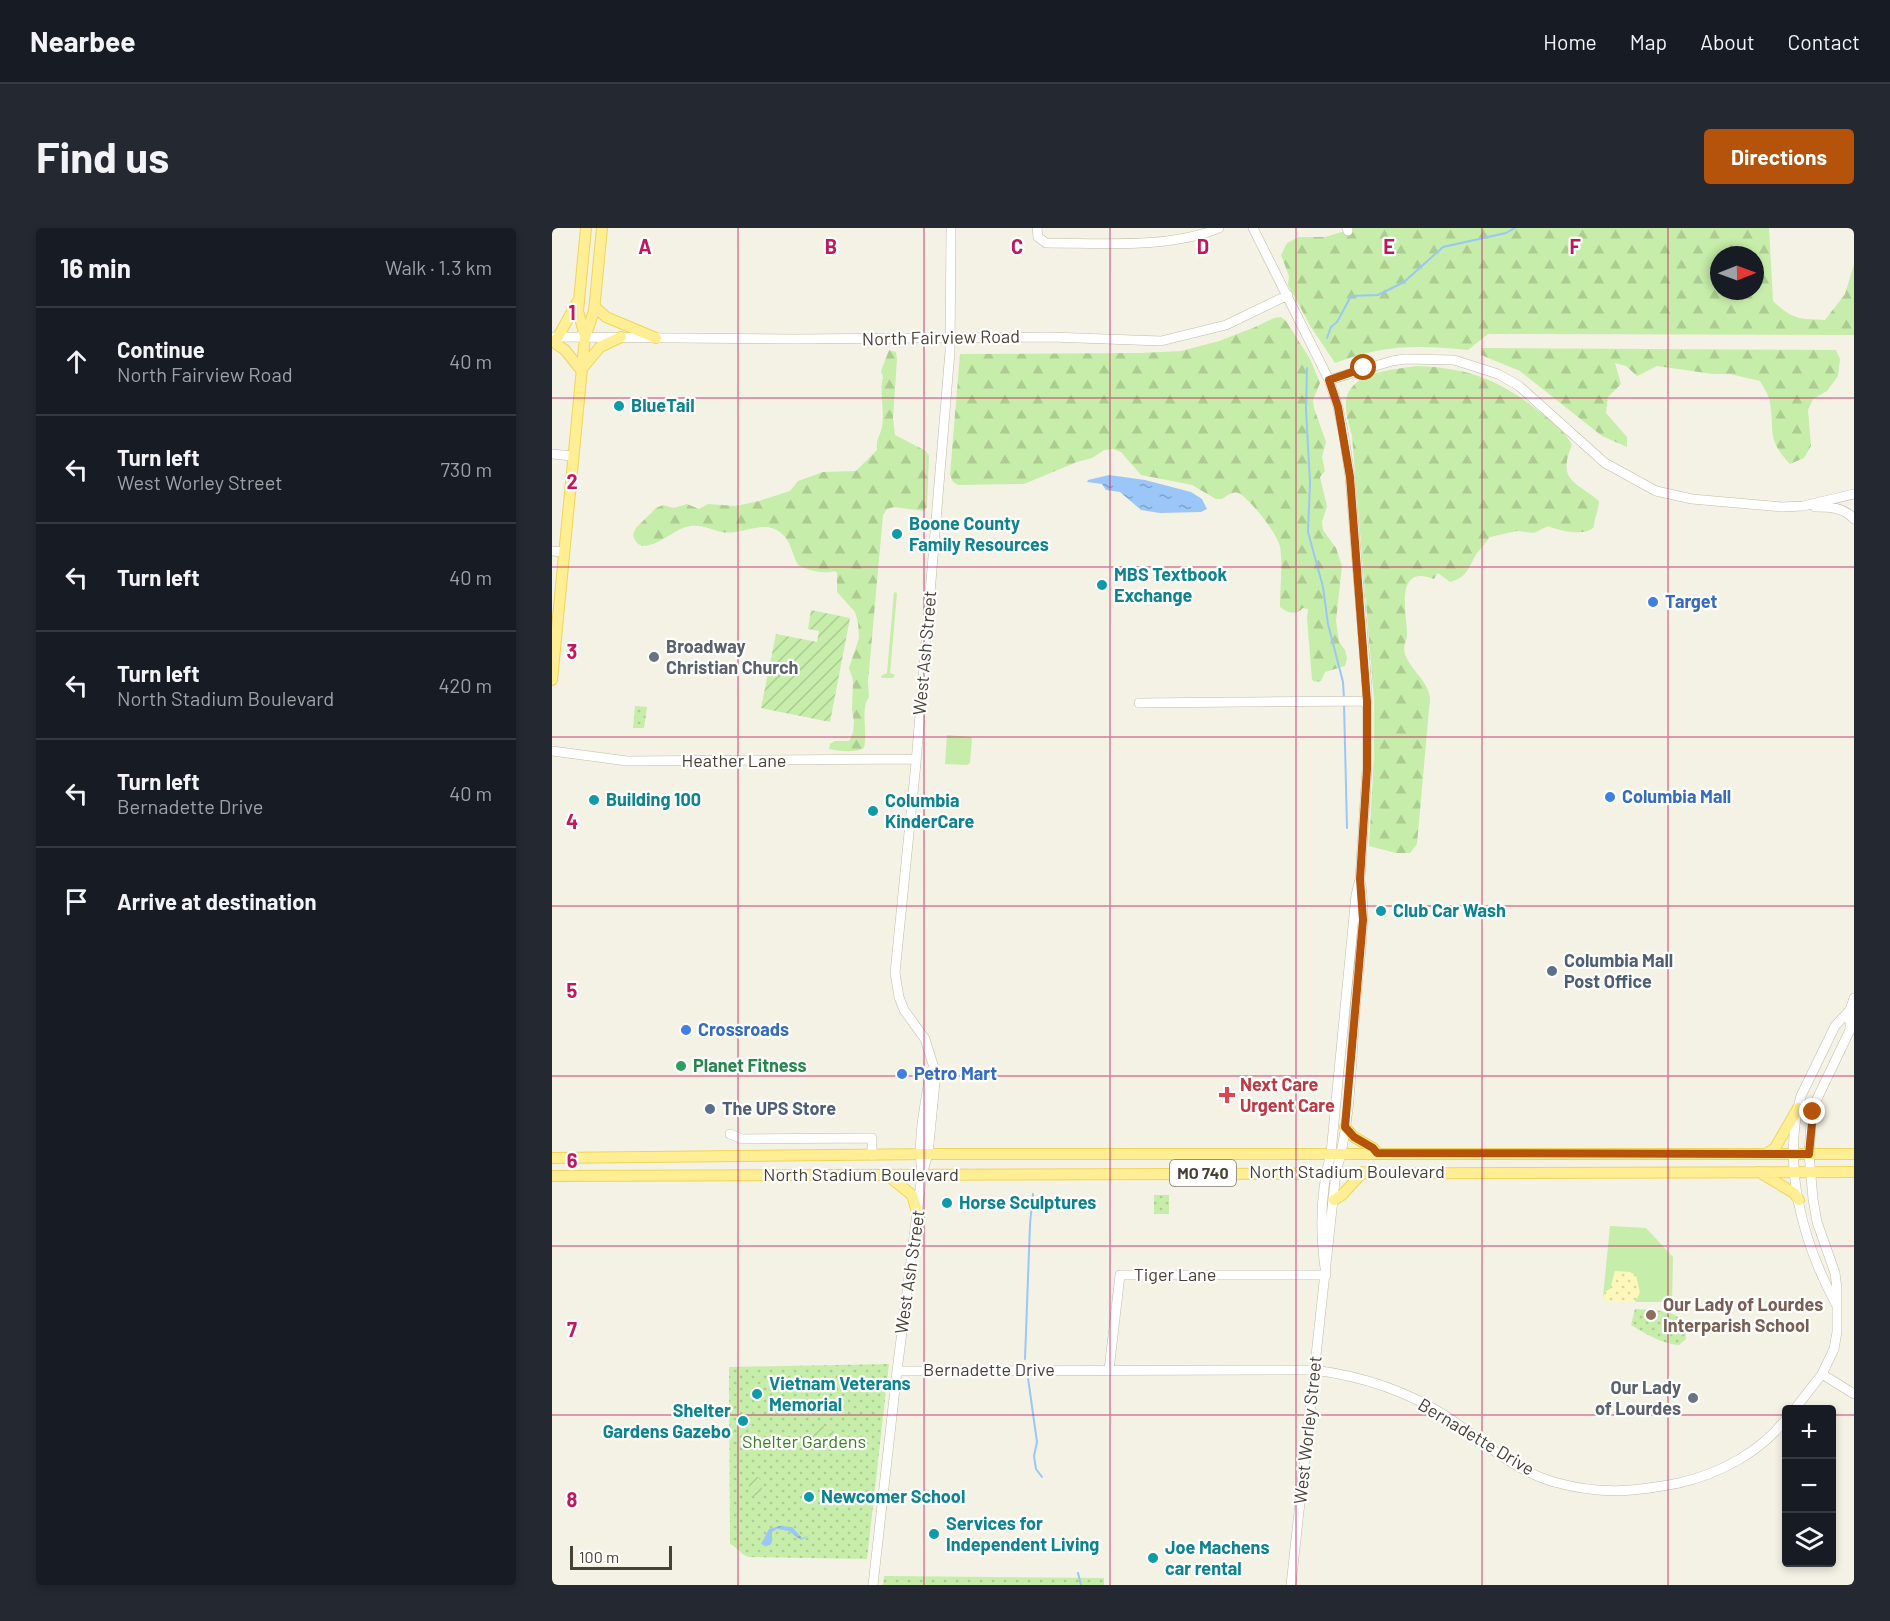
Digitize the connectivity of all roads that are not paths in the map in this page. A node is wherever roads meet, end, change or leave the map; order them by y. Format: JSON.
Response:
{"nodes":[{"id":1,"x":586,"y":228,"type":"edge"},
{"id":2,"x":603,"y":228,"type":"edge"},
{"id":3,"x":951,"y":228,"type":"edge"},
{"id":4,"x":1037,"y":228,"type":"edge"},
{"id":5,"x":1219,"y":228,"type":"edge"},
{"id":6,"x":1252,"y":228,"type":"edge"},
{"id":7,"x":1288,"y":295,"type":"junction"},
{"id":8,"x":579,"y":298,"type":"junction"},
{"id":9,"x":595,"y":307,"type":"junction"},
{"id":10,"x":585,"y":337,"type":"junction"},
{"id":11,"x":621,"y":337,"type":"junction"},
{"id":12,"x":554,"y":338,"type":"edge"},
{"id":13,"x":656,"y":338,"type":"junction"},
{"id":14,"x":951,"y":338,"type":"junction"},
{"id":15,"x":581,"y":370,"type":"junction"},
{"id":16,"x":1329,"y":380,"type":"junction"},
{"id":17,"x":552,"y":454,"type":"edge"},
{"id":18,"x":572,"y":456,"type":"junction"},
{"id":19,"x":1854,"y":494,"type":"edge"},
{"id":20,"x":1803,"y":506,"type":"junction"},
{"id":21,"x":1854,"y":519,"type":"edge"},
{"id":22,"x":557,"y":552,"type":"edge"},
{"id":23,"x":553,"y":652,"type":"edge"},
{"id":24,"x":552,"y":680,"type":"edge"},
{"id":25,"x":1367,"y":701,"type":"junction"},
{"id":26,"x":1138,"y":703,"type":"dead end"},
{"id":27,"x":552,"y":751,"type":"edge"},
{"id":28,"x":916,"y":759,"type":"junction"},
{"id":29,"x":1360,"y":879,"type":"junction"},
{"id":30,"x":1854,"y":998,"type":"edge"},
{"id":31,"x":1852,"y":1010,"type":"edge"},
{"id":32,"x":1798,"y":1108,"type":"junction"},
{"id":33,"x":1345,"y":1127,"type":"junction"},
{"id":34,"x":729,"y":1134,"type":"dead end"},
{"id":35,"x":1336,"y":1153,"type":"junction"},
{"id":36,"x":1377,"y":1153,"type":"junction"},
{"id":37,"x":924,"y":1154,"type":"junction"},
{"id":38,"x":1766,"y":1154,"type":"junction"},
{"id":39,"x":1794,"y":1154,"type":"junction"},
{"id":40,"x":1809,"y":1154,"type":"junction"},
{"id":41,"x":1854,"y":1154,"type":"edge"},
{"id":42,"x":872,"y":1155,"type":"junction"},
{"id":43,"x":552,"y":1156,"type":"edge"},
{"id":44,"x":1331,"y":1172,"type":"junction"},
{"id":45,"x":1363,"y":1172,"type":"junction"},
{"id":46,"x":1759,"y":1172,"type":"junction"},
{"id":47,"x":1795,"y":1172,"type":"junction"},
{"id":48,"x":1810,"y":1172,"type":"junction"},
{"id":49,"x":1854,"y":1172,"type":"edge"},
{"id":50,"x":886,"y":1174,"type":"junction"},
{"id":51,"x":922,"y":1174,"type":"junction"},
{"id":52,"x":555,"y":1177,"type":"edge"},
{"id":53,"x":1334,"y":1200,"type":"junction"},
{"id":54,"x":1799,"y":1200,"type":"junction"},
{"id":55,"x":918,"y":1215,"type":"junction"},
{"id":56,"x":1326,"y":1275,"type":"junction"},
{"id":57,"x":1838,"y":1306,"type":"junction"},
{"id":58,"x":1109,"y":1370,"type":"junction"},
{"id":59,"x":1314,"y":1370,"type":"junction"},
{"id":60,"x":897,"y":1371,"type":"junction"},
{"id":61,"x":1822,"y":1374,"type":"junction"},
{"id":62,"x":1854,"y":1394,"type":"edge"},
{"id":63,"x":1798,"y":1405,"type":"edge"},
{"id":64,"x":1782,"y":1423,"type":"edge"},
{"id":65,"x":873,"y":1585,"type":"edge"},
{"id":66,"x":1291,"y":1585,"type":"edge"}],
"edges":[{"from":1,"to":8,"type":"main road"},
{"from":2,"to":9,"type":"main road"},
{"from":3,"to":14,"type":"street","name":"West Ash Street"},
{"from":4,"to":5,"type":"street"},
{"from":6,"to":7,"type":"street","name":"West Worley Street"},
{"from":7,"to":14,"type":"street","name":"North Fairview Road"},
{"from":7,"to":16,"type":"street","name":"West Worley Street"},
{"from":8,"to":10,"type":"main road"},
{"from":8,"to":12,"type":"main road"},
{"from":9,"to":10,"type":"main road"},
{"from":9,"to":13,"type":"main road"},
{"from":10,"to":11,"type":"street","name":"North Fairview Road"},
{"from":10,"to":12,"type":"street","name":"North Fairview Road"},
{"from":10,"to":15,"type":"main road"},
{"from":11,"to":13,"type":"street","name":"North Fairview Road"},
{"from":11,"to":15,"type":"main road"},
{"from":12,"to":15,"type":"main road"},
{"from":13,"to":14,"type":"street","name":"North Fairview Road"},
{"from":14,"to":28,"type":"street","name":"West Ash Street"},
{"from":15,"to":18,"type":"main road"},
{"from":16,"to":20,"type":"street"},
{"from":16,"to":25,"type":"street","name":"West Worley Street"},
{"from":17,"to":18,"type":"street"},
{"from":18,"to":22,"type":"main road"},
{"from":19,"to":20,"type":"street"},
{"from":20,"to":21,"type":"street"},
{"from":22,"to":23,"type":"main road"},
{"from":23,"to":24,"type":"main road"},
{"from":25,"to":26,"type":"street"},
{"from":25,"to":29,"type":"street","name":"West Worley Street"},
{"from":27,"to":28,"type":"street","name":"Heather Lane"},
{"from":28,"to":37,"type":"street","name":"West Ash Street"},
{"from":29,"to":33,"type":"street","name":"West Worley Street"},
{"from":29,"to":35,"type":"street","name":"West Worley Street"},
{"from":30,"to":31,"type":"street"},
{"from":31,"to":32,"type":"street"},
{"from":31,"to":40,"type":"street"},
{"from":32,"to":38,"type":"main road"},
{"from":32,"to":39,"type":"street"},
{"from":33,"to":35,"type":"street","name":"West Worley Street"},
{"from":33,"to":36,"type":"main road"},
{"from":34,"to":42,"type":"street"},
{"from":35,"to":36,"type":"main road","name":"North Stadium Boulevard","number":"MO 740"},
{"from":35,"to":37,"type":"main road","name":"North Stadium Boulevard","number":"MO 740"},
{"from":35,"to":44,"type":"street","name":"West Worley Street"},
{"from":36,"to":38,"type":"main road","name":"North Stadium Boulevard","number":"MO 740"},
{"from":37,"to":42,"type":"main road","name":"North Stadium Boulevard","number":"MO 740"},
{"from":37,"to":51,"type":"street","name":"West Ash Street"},
{"from":38,"to":39,"type":"main road","name":"North Stadium Boulevard","number":"MO 740"},
{"from":39,"to":40,"type":"main road","name":"North Stadium Boulevard","number":"MO 740"},
{"from":39,"to":47,"type":"street"},
{"from":40,"to":41,"type":"main road","name":"North Stadium Boulevard","number":"MO 740"},
{"from":40,"to":48,"type":"street"},
{"from":42,"to":43,"type":"main road","name":"North Stadium Boulevard","number":"MO 740"},
{"from":44,"to":45,"type":"main road","name":"North Stadium Boulevard","number":"MO 740"},
{"from":44,"to":51,"type":"main road","name":"North Stadium Boulevard","number":"MO 740"},
{"from":44,"to":53,"type":"street","name":"West Worley Street"},
{"from":44,"to":56,"type":"street","name":"West Worley Street"},
{"from":45,"to":46,"type":"main road","name":"North Stadium Boulevard","number":"MO 740"},
{"from":45,"to":53,"type":"main road"},
{"from":46,"to":47,"type":"main road","name":"North Stadium Boulevard","number":"MO 740"},
{"from":46,"to":54,"type":"main road"},
{"from":47,"to":48,"type":"main road","name":"North Stadium Boulevard","number":"MO 740"},
{"from":47,"to":54,"type":"street"},
{"from":48,"to":49,"type":"main road","name":"North Stadium Boulevard","number":"MO 740"},
{"from":48,"to":57,"type":"street"},
{"from":50,"to":51,"type":"main road","name":"North Stadium Boulevard","number":"MO 740"},
{"from":50,"to":52,"type":"main road","name":"North Stadium Boulevard","number":"MO 740"},
{"from":50,"to":55,"type":"main road"},
{"from":51,"to":55,"type":"street","name":"West Ash Street"},
{"from":53,"to":56,"type":"street","name":"West Worley Street"},
{"from":54,"to":57,"type":"street"},
{"from":55,"to":60,"type":"street","name":"West Ash Street"},
{"from":56,"to":58,"type":"street","name":"Tiger Lane"},
{"from":56,"to":59,"type":"street","name":"West Worley Street"},
{"from":57,"to":61,"type":"street"},
{"from":58,"to":59,"type":"street","name":"Bernadette Drive"},
{"from":58,"to":60,"type":"street","name":"Bernadette Drive"},
{"from":59,"to":64,"type":"street","name":"Bernadette Drive"},
{"from":59,"to":66,"type":"street","name":"West Worley Street"},
{"from":60,"to":65,"type":"street","name":"West Ash Street"},
{"from":61,"to":62,"type":"street"},
{"from":61,"to":63,"type":"street"}]}
